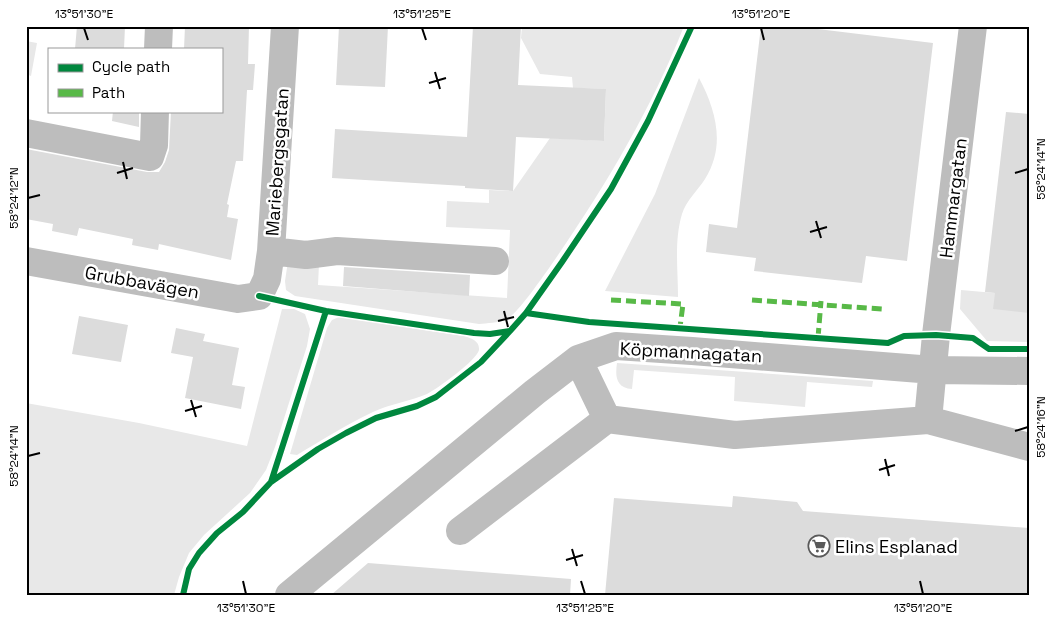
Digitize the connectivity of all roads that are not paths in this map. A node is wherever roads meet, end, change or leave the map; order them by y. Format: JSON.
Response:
{"nodes":[{"id":1,"x":159,"y":26,"type":"edge"},
{"id":2,"x":285,"y":26,"type":"edge"},
{"id":3,"x":974,"y":26,"type":"edge"},
{"id":4,"x":158,"y":48,"type":"edge"},
{"id":5,"x":155,"y":112,"type":"edge"},
{"id":6,"x":26,"y":133,"type":"edge"},
{"id":7,"x":271,"y":251,"type":"junction"},
{"id":8,"x":26,"y":261,"type":"edge"},
{"id":9,"x":495,"y":261,"type":"dead end"},
{"id":10,"x":259,"y":296,"type":"joint"},
{"id":11,"x":578,"y":359,"type":"junction"},
{"id":12,"x":933,"y":370,"type":"junction"},
{"id":13,"x":1029,"y":371,"type":"edge"},
{"id":14,"x":607,"y":419,"type":"junction"},
{"id":15,"x":928,"y":420,"type":"junction"},
{"id":16,"x":1029,"y":447,"type":"edge"},
{"id":17,"x":460,"y":531,"type":"dead end"},
{"id":18,"x":289,"y":595,"type":"edge"}],
"edges":[{"from":1,"to":4,"type":"street"},
{"from":2,"to":7,"type":"street","name":"Mariebergsgatan"},
{"from":3,"to":12,"type":"street","name":"Hammargatan"},
{"from":5,"to":6,"type":"street"},
{"from":7,"to":9,"type":"street"},
{"from":7,"to":10,"type":"street","name":"Mariebergsgatan"},
{"from":8,"to":10,"type":"street","name":"Grubbavägen"},
{"from":11,"to":12,"type":"street","name":"Köpmannagatan"},
{"from":11,"to":14,"type":"street"},
{"from":11,"to":18,"type":"street","name":"Köpmannagatan"},
{"from":12,"to":13,"type":"street","name":"Köpmannagatan"},
{"from":12,"to":15,"type":"street","name":"Hammargatan"},
{"from":14,"to":15,"type":"street"},
{"from":14,"to":17,"type":"street"},
{"from":15,"to":16,"type":"street"}]}
